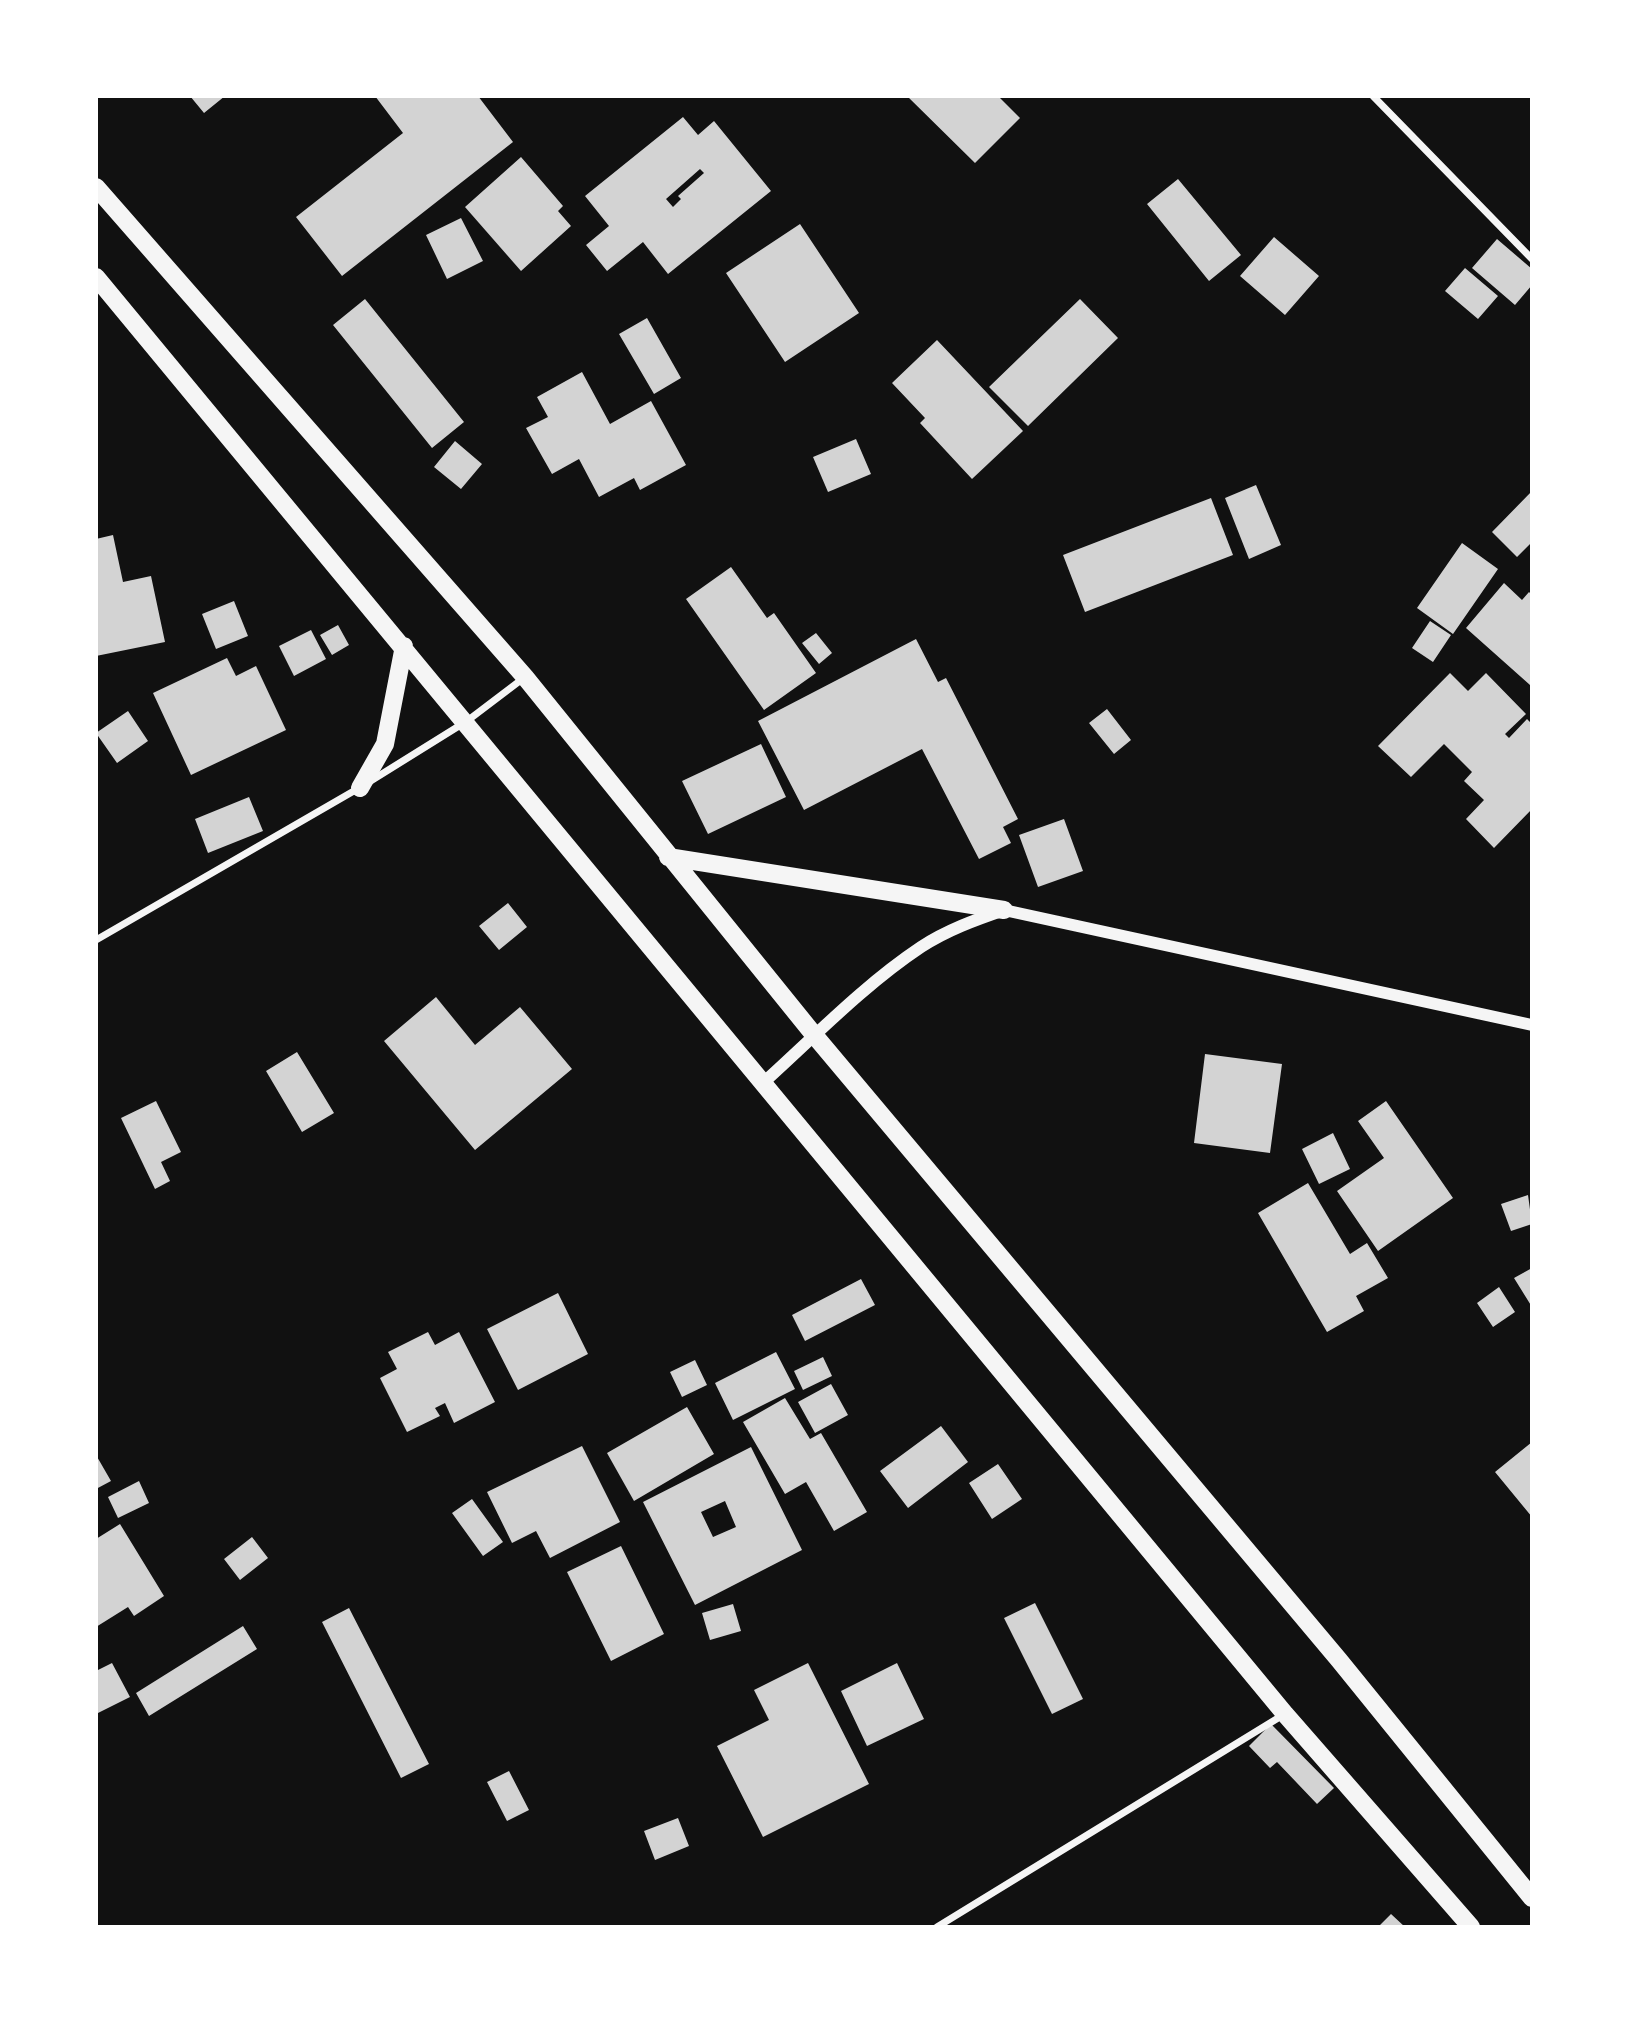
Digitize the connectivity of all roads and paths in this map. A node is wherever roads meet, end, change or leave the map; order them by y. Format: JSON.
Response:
{"nodes":[{"id":1,"x":1373,"y":96,"type":"edge"},
{"id":2,"x":96,"y":187,"type":"edge"},
{"id":3,"x":1532,"y":259,"type":"edge"},
{"id":4,"x":96,"y":277,"type":"edge"},
{"id":5,"x":404,"y":646,"type":"junction"},
{"id":6,"x":525,"y":677,"type":"junction"},
{"id":7,"x":467,"y":721,"type":"junction"},
{"id":8,"x":360,"y":788,"type":"junction"},
{"id":9,"x":668,"y":856,"type":"junction"},
{"id":10,"x":1004,"y":910,"type":"junction"},
{"id":11,"x":96,"y":940,"type":"edge"},
{"id":12,"x":1532,"y":1025,"type":"edge"},
{"id":13,"x":815,"y":1037,"type":"junction"},
{"id":14,"x":763,"y":1083,"type":"junction"},
{"id":15,"x":1285,"y":1714,"type":"junction"},
{"id":16,"x":1532,"y":1898,"type":"edge"},
{"id":17,"x":937,"y":1927,"type":"edge"},
{"id":18,"x":1471,"y":1927,"type":"edge"}],
"edges":[{"from":1,"to":3,"type":"street"},
{"from":2,"to":6,"type":"main road"},
{"from":4,"to":5,"type":"main road"},
{"from":5,"to":7,"type":"main road"},
{"from":5,"to":8,"type":"main road"},
{"from":6,"to":7,"type":"street"},
{"from":6,"to":9,"type":"main road"},
{"from":7,"to":8,"type":"street"},
{"from":7,"to":14,"type":"main road"},
{"from":8,"to":11,"type":"street"},
{"from":9,"to":10,"type":"main road"},
{"from":9,"to":13,"type":"main road"},
{"from":10,"to":12,"type":"street"},
{"from":10,"to":13,"type":"street"},
{"from":13,"to":14,"type":"street"},
{"from":13,"to":16,"type":"main road"},
{"from":14,"to":15,"type":"main road"},
{"from":15,"to":17,"type":"street"},
{"from":15,"to":18,"type":"main road"}]}
